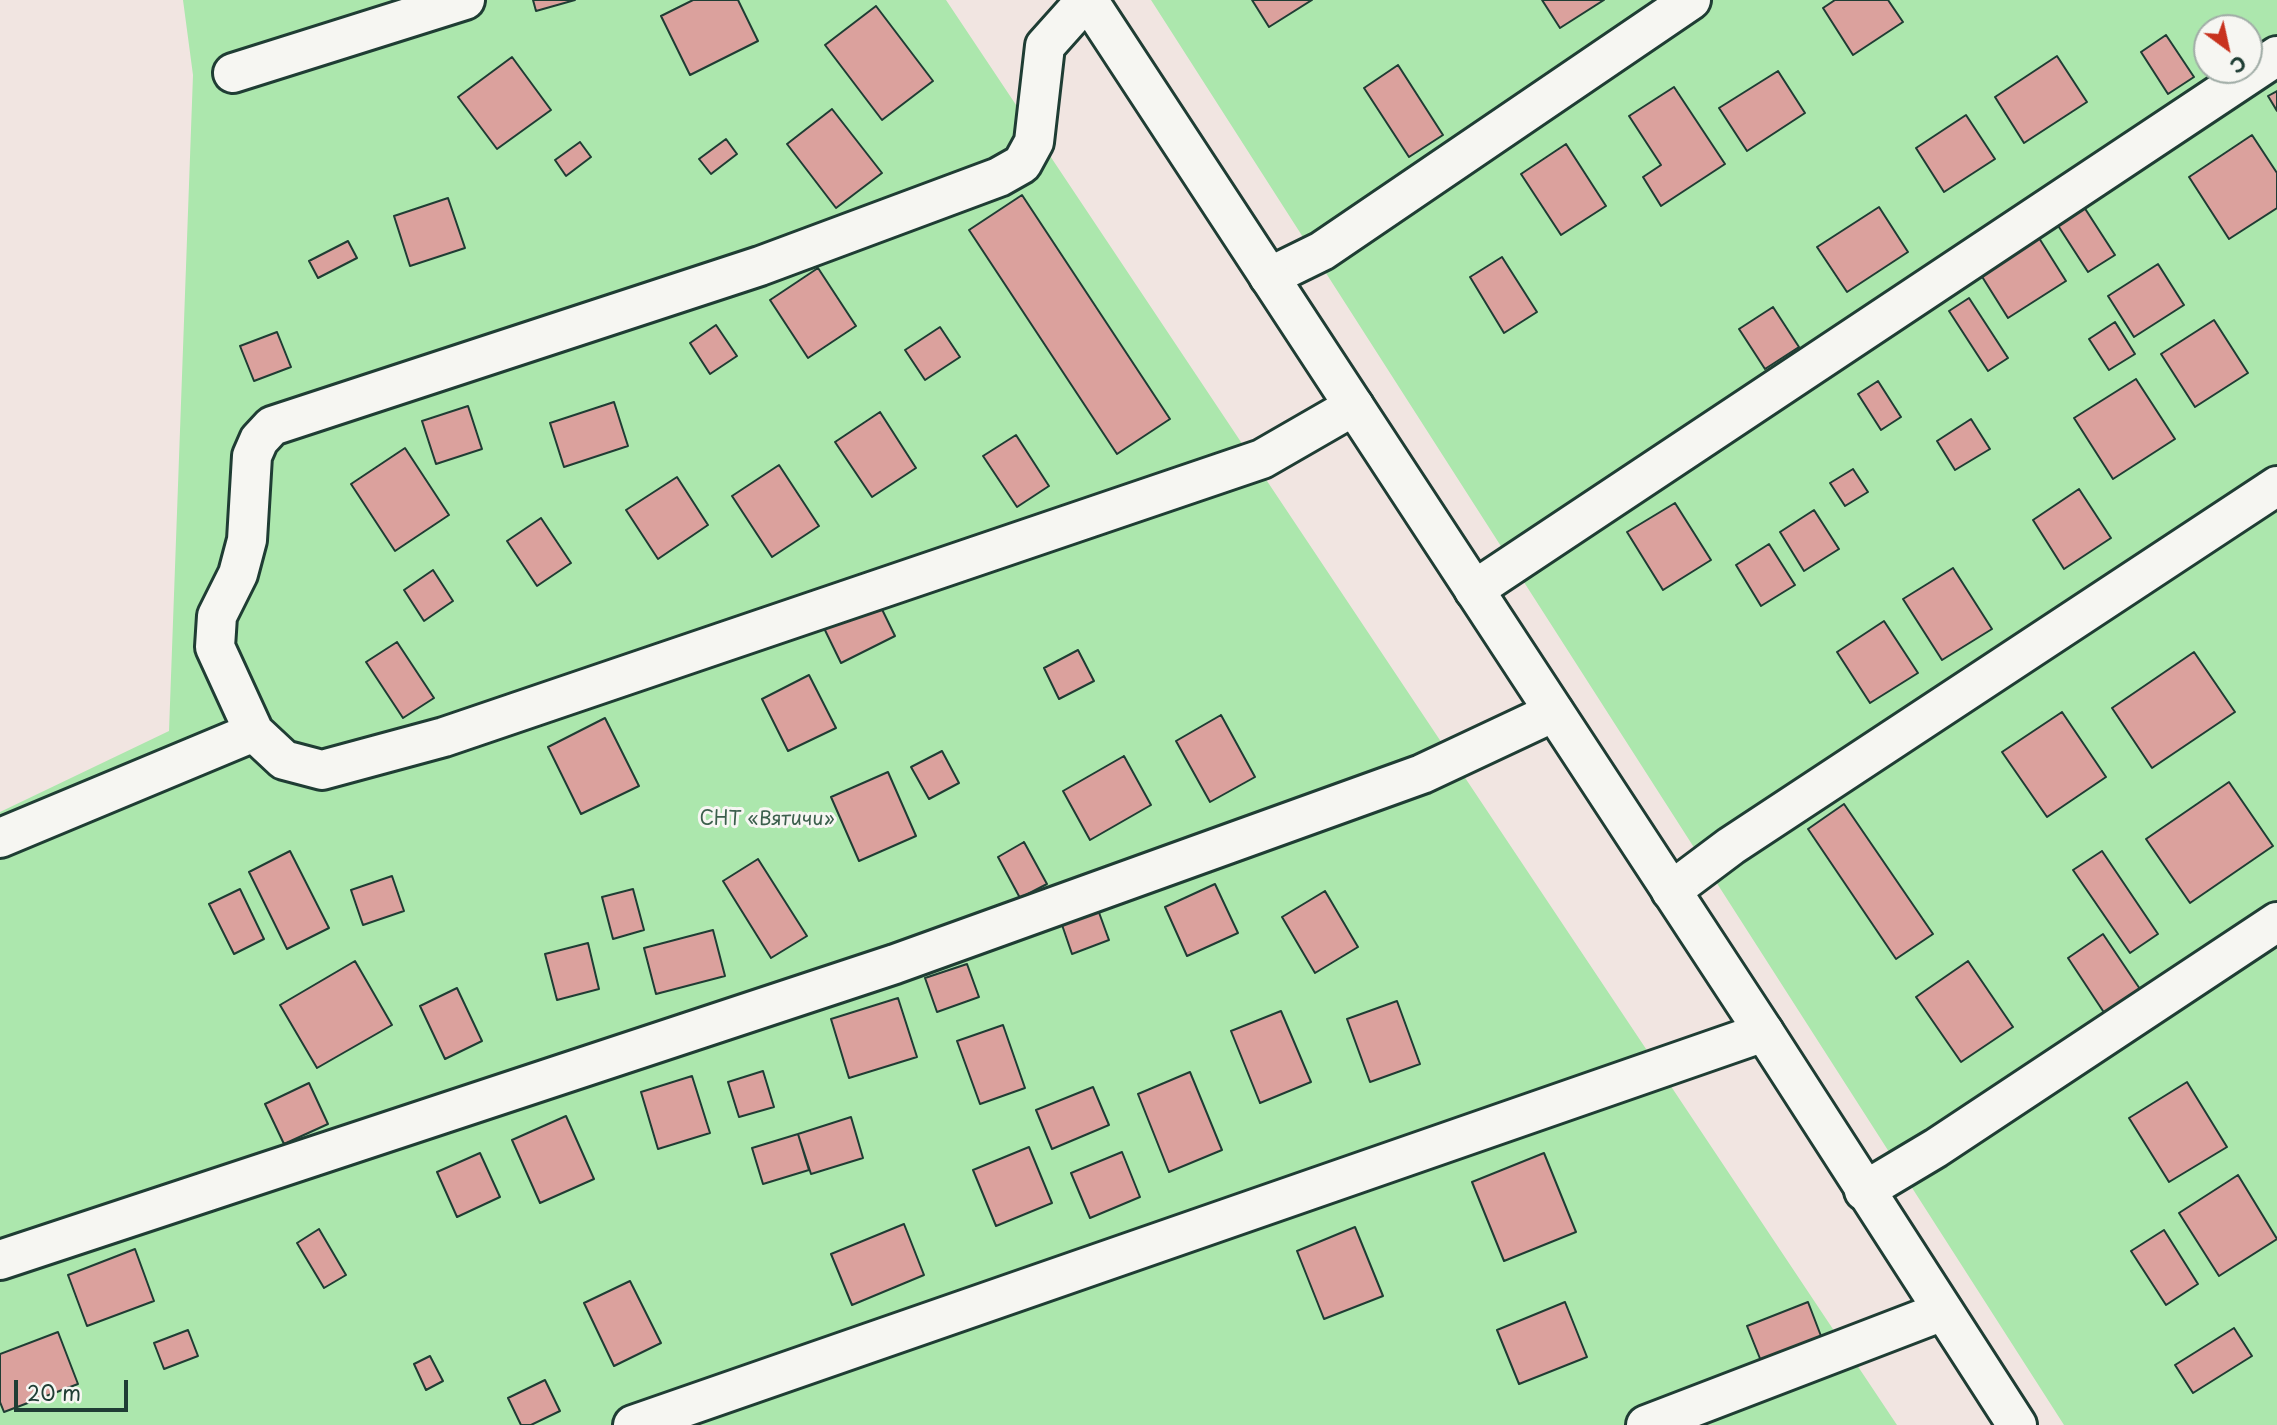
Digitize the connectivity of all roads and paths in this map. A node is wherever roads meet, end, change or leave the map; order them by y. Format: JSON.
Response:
{"nodes":[{"id":1,"x":464,"y":0,"type":"edge"},
{"id":2,"x":1087,"y":0,"type":"edge"},
{"id":3,"x":1691,"y":0,"type":"edge"},
{"id":4,"x":2277,"y":56,"type":"edge"},
{"id":5,"x":233,"y":74,"type":"dead end"},
{"id":6,"x":1269,"y":277,"type":"junction"},
{"id":7,"x":1354,"y":406,"type":"junction"},
{"id":8,"x":2277,"y":486,"type":"edge"},
{"id":9,"x":1474,"y":590,"type":"junction"},
{"id":10,"x":1554,"y":712,"type":"junction"},
{"id":11,"x":254,"y":732,"type":"junction"},
{"id":12,"x":0,"y":838,"type":"edge"},
{"id":13,"x":1671,"y":891,"type":"junction"},
{"id":14,"x":2277,"y":922,"type":"edge"},
{"id":15,"x":1764,"y":1032,"type":"junction"},
{"id":16,"x":1864,"y":1191,"type":"junction"},
{"id":17,"x":0,"y":1260,"type":"edge"},
{"id":18,"x":1943,"y":1311,"type":"junction"},
{"id":19,"x":633,"y":1425,"type":"edge"},
{"id":20,"x":1646,"y":1425,"type":"edge"},
{"id":21,"x":2017,"y":1425,"type":"edge"}],
"edges":[{"from":1,"to":5,"type":"street"},
{"from":2,"to":6,"type":"street"},
{"from":2,"to":11,"type":"street"},
{"from":3,"to":6,"type":"street"},
{"from":4,"to":9,"type":"street"},
{"from":6,"to":7,"type":"street"},
{"from":7,"to":9,"type":"street"},
{"from":7,"to":11,"type":"street"},
{"from":8,"to":13,"type":"street"},
{"from":9,"to":10,"type":"street"},
{"from":10,"to":13,"type":"street"},
{"from":10,"to":17,"type":"street"},
{"from":11,"to":12,"type":"street"},
{"from":13,"to":15,"type":"street"},
{"from":14,"to":16,"type":"street"},
{"from":15,"to":16,"type":"street"},
{"from":15,"to":19,"type":"street"},
{"from":16,"to":18,"type":"street"},
{"from":18,"to":20,"type":"street"},
{"from":18,"to":21,"type":"street"}]}
